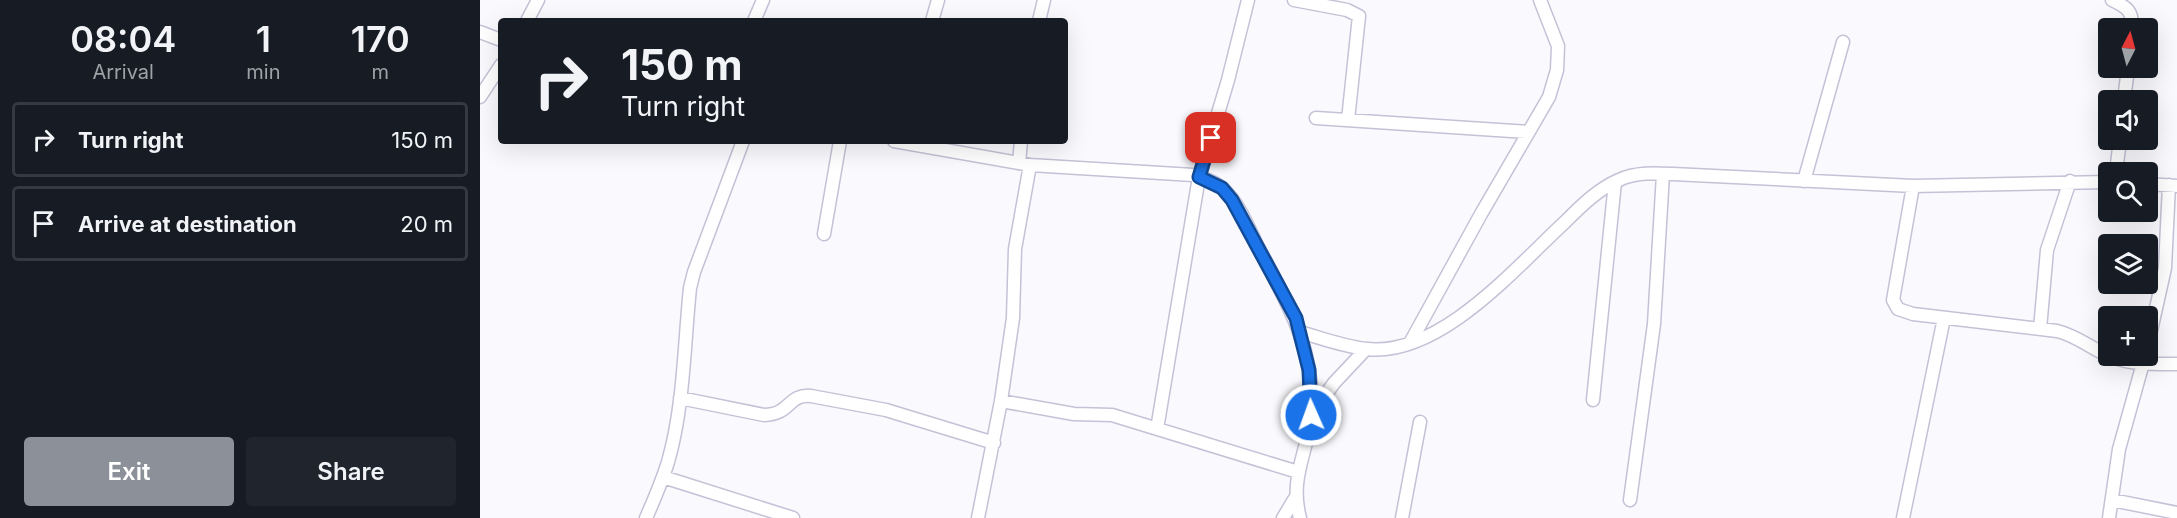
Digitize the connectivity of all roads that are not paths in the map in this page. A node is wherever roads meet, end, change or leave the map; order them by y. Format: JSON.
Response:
{"nodes":[{"id":1,"x":538,"y":0,"type":"edge"},
{"id":2,"x":763,"y":0,"type":"edge"},
{"id":3,"x":938,"y":0,"type":"edge"},
{"id":4,"x":1044,"y":0,"type":"edge"},
{"id":5,"x":1248,"y":0,"type":"edge"},
{"id":6,"x":1294,"y":0,"type":"edge"},
{"id":7,"x":1540,"y":0,"type":"edge"},
{"id":8,"x":2112,"y":0,"type":"edge"},
{"id":9,"x":529,"y":18,"type":"edge"},
{"id":10,"x":755,"y":18,"type":"edge"},
{"id":11,"x":933,"y":18,"type":"edge"},
{"id":12,"x":1040,"y":18,"type":"edge"},
{"id":13,"x":2133,"y":18,"type":"edge"},
{"id":14,"x":480,"y":32,"type":"edge"},
{"id":15,"x":498,"y":39,"type":"edge"},
{"id":16,"x":1843,"y":42,"type":"dead end"},
{"id":17,"x":498,"y":70,"type":"edge"},
{"id":18,"x":480,"y":97,"type":"edge"},
{"id":19,"x":1316,"y":118,"type":"dead end"},
{"id":20,"x":1348,"y":120,"type":"junction"},
{"id":21,"x":1528,"y":132,"type":"junction"},
{"id":22,"x":742,"y":144,"type":"edge"},
{"id":23,"x":840,"y":144,"type":"edge"},
{"id":24,"x":911,"y":144,"type":"edge"},
{"id":25,"x":1021,"y":144,"type":"edge"},
{"id":26,"x":1024,"y":164,"type":"junction"},
{"id":27,"x":1663,"y":174,"type":"junction"},
{"id":28,"x":1199,"y":177,"type":"junction"},
{"id":29,"x":1804,"y":180,"type":"junction"},
{"id":30,"x":2070,"y":181,"type":"junction"},
{"id":31,"x":1615,"y":182,"type":"junction"},
{"id":32,"x":2098,"y":182,"type":"edge"},
{"id":33,"x":2158,"y":184,"type":"edge"},
{"id":34,"x":2173,"y":185,"type":"edge"},
{"id":35,"x":1913,"y":186,"type":"junction"},
{"id":36,"x":825,"y":234,"type":"dead end"},
{"id":37,"x":2156,"y":306,"type":"edge"},
{"id":38,"x":1944,"y":318,"type":"junction"},
{"id":39,"x":2040,"y":328,"type":"junction"},
{"id":40,"x":1300,"y":332,"type":"junction"},
{"id":41,"x":1410,"y":343,"type":"junction"},
{"id":42,"x":1366,"y":349,"type":"junction"},
{"id":43,"x":2098,"y":350,"type":"edge"},
{"id":44,"x":2158,"y":362,"type":"edge"},
{"id":45,"x":2177,"y":364,"type":"edge"},
{"id":46,"x":2143,"y":366,"type":"edge"},
{"id":47,"x":680,"y":398,"type":"junction"},
{"id":48,"x":1593,"y":400,"type":"dead end"},
{"id":49,"x":1001,"y":401,"type":"junction"},
{"id":50,"x":1311,"y":415,"type":"junction"},
{"id":51,"x":1420,"y":422,"type":"dead end"},
{"id":52,"x":1157,"y":429,"type":"junction"},
{"id":53,"x":994,"y":443,"type":"junction"},
{"id":54,"x":1298,"y":472,"type":"junction"},
{"id":55,"x":663,"y":477,"type":"junction"},
{"id":56,"x":1295,"y":498,"type":"junction"},
{"id":57,"x":2112,"y":500,"type":"junction"},
{"id":58,"x":1630,"y":501,"type":"dead end"},
{"id":59,"x":2177,"y":513,"type":"edge"},
{"id":60,"x":646,"y":518,"type":"edge"},
{"id":61,"x":793,"y":518,"type":"edge"},
{"id":62,"x":978,"y":518,"type":"edge"},
{"id":63,"x":1283,"y":518,"type":"edge"},
{"id":64,"x":1300,"y":518,"type":"edge"},
{"id":65,"x":1402,"y":518,"type":"edge"},
{"id":66,"x":1903,"y":518,"type":"edge"},
{"id":67,"x":2109,"y":518,"type":"edge"}],
"edges":[{"from":1,"to":9,"type":"street"},
{"from":2,"to":10,"type":"street"},
{"from":3,"to":11,"type":"street"},
{"from":4,"to":12,"type":"street"},
{"from":5,"to":28,"type":"street"},
{"from":6,"to":20,"type":"street"},
{"from":7,"to":21,"type":"street"},
{"from":8,"to":13,"type":"street"},
{"from":14,"to":15,"type":"street"},
{"from":16,"to":29,"type":"street"},
{"from":17,"to":18,"type":"street"},
{"from":19,"to":20,"type":"street"},
{"from":20,"to":21,"type":"street"},
{"from":21,"to":41,"type":"street"},
{"from":22,"to":47,"type":"street"},
{"from":23,"to":36,"type":"street"},
{"from":24,"to":26,"type":"street"},
{"from":25,"to":26,"type":"street"},
{"from":26,"to":28,"type":"street"},
{"from":26,"to":49,"type":"street"},
{"from":27,"to":29,"type":"street"},
{"from":27,"to":31,"type":"street"},
{"from":27,"to":58,"type":"street"},
{"from":28,"to":40,"type":"street"},
{"from":28,"to":52,"type":"street"},
{"from":29,"to":35,"type":"street"},
{"from":30,"to":32,"type":"street"},
{"from":30,"to":35,"type":"street"},
{"from":30,"to":39,"type":"street"},
{"from":31,"to":41,"type":"street"},
{"from":31,"to":48,"type":"street"},
{"from":33,"to":34,"type":"street"},
{"from":34,"to":37,"type":"street"},
{"from":35,"to":38,"type":"street"},
{"from":38,"to":39,"type":"street"},
{"from":38,"to":66,"type":"street"},
{"from":39,"to":43,"type":"street"},
{"from":40,"to":42,"type":"street"},
{"from":40,"to":50,"type":"street"},
{"from":41,"to":42,"type":"street"},
{"from":42,"to":50,"type":"street"},
{"from":44,"to":45,"type":"street"},
{"from":46,"to":57,"type":"street"},
{"from":47,"to":53,"type":"street"},
{"from":47,"to":55,"type":"street"},
{"from":49,"to":52,"type":"street"},
{"from":49,"to":53,"type":"street"},
{"from":50,"to":54,"type":"street"},
{"from":51,"to":65,"type":"street"},
{"from":52,"to":54,"type":"street"},
{"from":53,"to":62,"type":"street"},
{"from":54,"to":56,"type":"street"},
{"from":55,"to":60,"type":"street"},
{"from":55,"to":61,"type":"street"},
{"from":56,"to":63,"type":"street"},
{"from":56,"to":64,"type":"street"},
{"from":57,"to":59,"type":"street"},
{"from":57,"to":67,"type":"street"}]}
